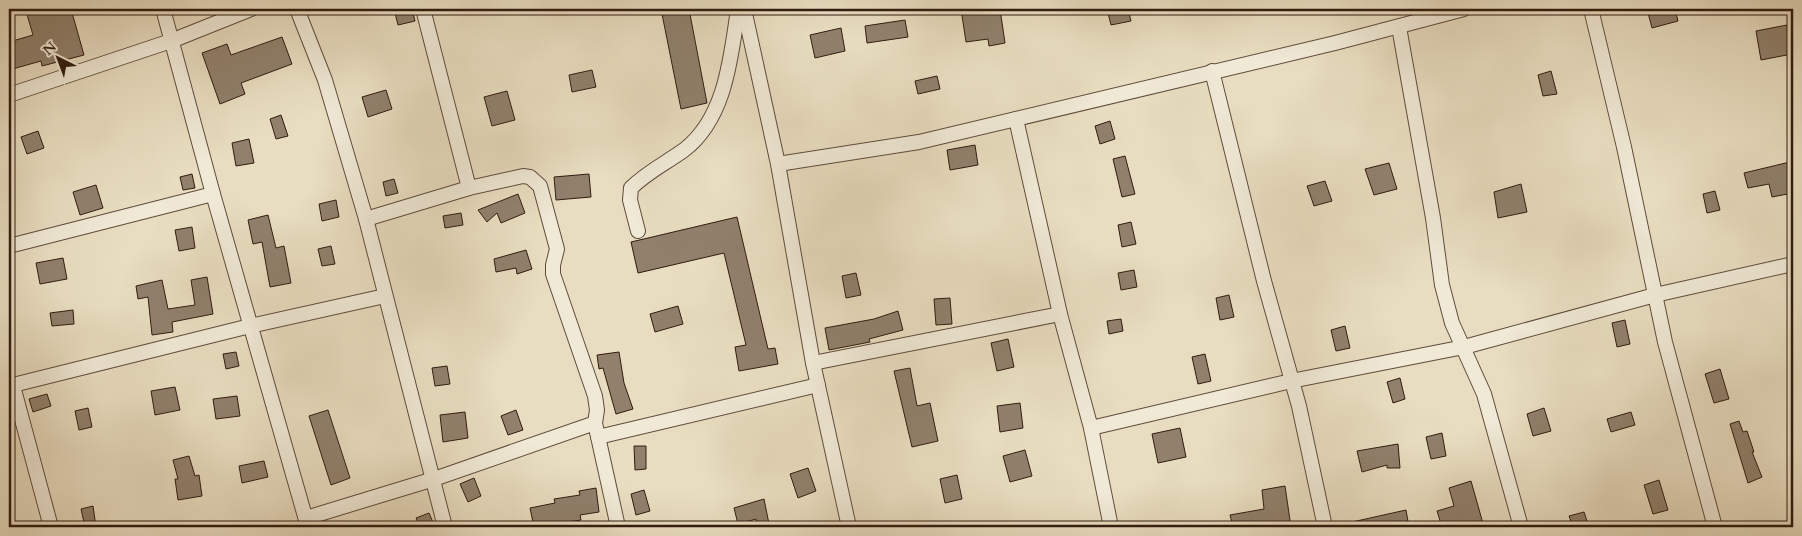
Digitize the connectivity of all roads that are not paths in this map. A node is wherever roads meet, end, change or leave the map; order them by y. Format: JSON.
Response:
{"nodes":[{"id":1,"x":163,"y":9,"type":"edge"},
{"id":2,"x":251,"y":9,"type":"edge"},
{"id":3,"x":297,"y":9,"type":"edge"},
{"id":4,"x":423,"y":9,"type":"edge"},
{"id":5,"x":738,"y":9,"type":"edge"},
{"id":6,"x":744,"y":9,"type":"edge"},
{"id":7,"x":1464,"y":9,"type":"edge"},
{"id":8,"x":1591,"y":9,"type":"edge"},
{"id":9,"x":1400,"y":27,"type":"junction"},
{"id":10,"x":171,"y":41,"type":"junction"},
{"id":11,"x":1212,"y":71,"type":"junction"},
{"id":12,"x":9,"y":94,"type":"edge"},
{"id":13,"x":1016,"y":119,"type":"junction"},
{"id":14,"x":778,"y":164,"type":"junction"},
{"id":15,"x":469,"y":188,"type":"junction"},
{"id":16,"x":213,"y":194,"type":"junction"},
{"id":17,"x":366,"y":219,"type":"junction"},
{"id":18,"x":638,"y":231,"type":"dead end"},
{"id":19,"x":9,"y":246,"type":"edge"},
{"id":20,"x":1793,"y":264,"type":"edge"},
{"id":21,"x":1655,"y":295,"type":"junction"},
{"id":22,"x":385,"y":296,"type":"junction"},
{"id":23,"x":1060,"y":314,"type":"junction"},
{"id":24,"x":250,"y":326,"type":"junction"},
{"id":25,"x":1464,"y":347,"type":"junction"},
{"id":26,"x":813,"y":363,"type":"junction"},
{"id":27,"x":1291,"y":381,"type":"junction"},
{"id":28,"x":818,"y":385,"type":"junction"},
{"id":29,"x":11,"y":386,"type":"edge"},
{"id":30,"x":1091,"y":428,"type":"junction"},
{"id":31,"x":597,"y":430,"type":"junction"},
{"id":32,"x":434,"y":479,"type":"junction"},
{"id":33,"x":307,"y":523,"type":"edge"},
{"id":34,"x":51,"y":527,"type":"edge"},
{"id":35,"x":445,"y":527,"type":"edge"},
{"id":36,"x":618,"y":527,"type":"edge"},
{"id":37,"x":849,"y":527,"type":"edge"},
{"id":38,"x":1111,"y":527,"type":"edge"},
{"id":39,"x":1325,"y":527,"type":"edge"},
{"id":40,"x":1521,"y":527,"type":"edge"},
{"id":41,"x":1715,"y":527,"type":"edge"}],
"edges":[{"from":1,"to":10,"type":"street"},
{"from":2,"to":10,"type":"street"},
{"from":3,"to":17,"type":"street"},
{"from":4,"to":15,"type":"street"},
{"from":5,"to":18,"type":"street"},
{"from":6,"to":14,"type":"street"},
{"from":7,"to":9,"type":"street"},
{"from":8,"to":21,"type":"street"},
{"from":9,"to":11,"type":"street"},
{"from":9,"to":25,"type":"street"},
{"from":10,"to":12,"type":"street"},
{"from":10,"to":16,"type":"street"},
{"from":11,"to":13,"type":"street"},
{"from":11,"to":27,"type":"street"},
{"from":13,"to":14,"type":"street"},
{"from":13,"to":23,"type":"street"},
{"from":14,"to":26,"type":"street"},
{"from":15,"to":17,"type":"street"},
{"from":15,"to":31,"type":"street"},
{"from":16,"to":19,"type":"street"},
{"from":16,"to":24,"type":"street"},
{"from":17,"to":22,"type":"street"},
{"from":20,"to":21,"type":"street"},
{"from":21,"to":25,"type":"street"},
{"from":21,"to":41,"type":"street"},
{"from":22,"to":24,"type":"street"},
{"from":22,"to":32,"type":"street"},
{"from":23,"to":26,"type":"street"},
{"from":23,"to":30,"type":"street"},
{"from":24,"to":29,"type":"street"},
{"from":24,"to":33,"type":"street"},
{"from":25,"to":27,"type":"street"},
{"from":25,"to":40,"type":"street"},
{"from":26,"to":28,"type":"street"},
{"from":27,"to":30,"type":"street"},
{"from":27,"to":39,"type":"street"},
{"from":28,"to":31,"type":"street"},
{"from":28,"to":37,"type":"street"},
{"from":29,"to":34,"type":"street"},
{"from":30,"to":38,"type":"street"},
{"from":31,"to":32,"type":"street"},
{"from":31,"to":36,"type":"street"},
{"from":32,"to":33,"type":"street"},
{"from":32,"to":35,"type":"street"}]}
